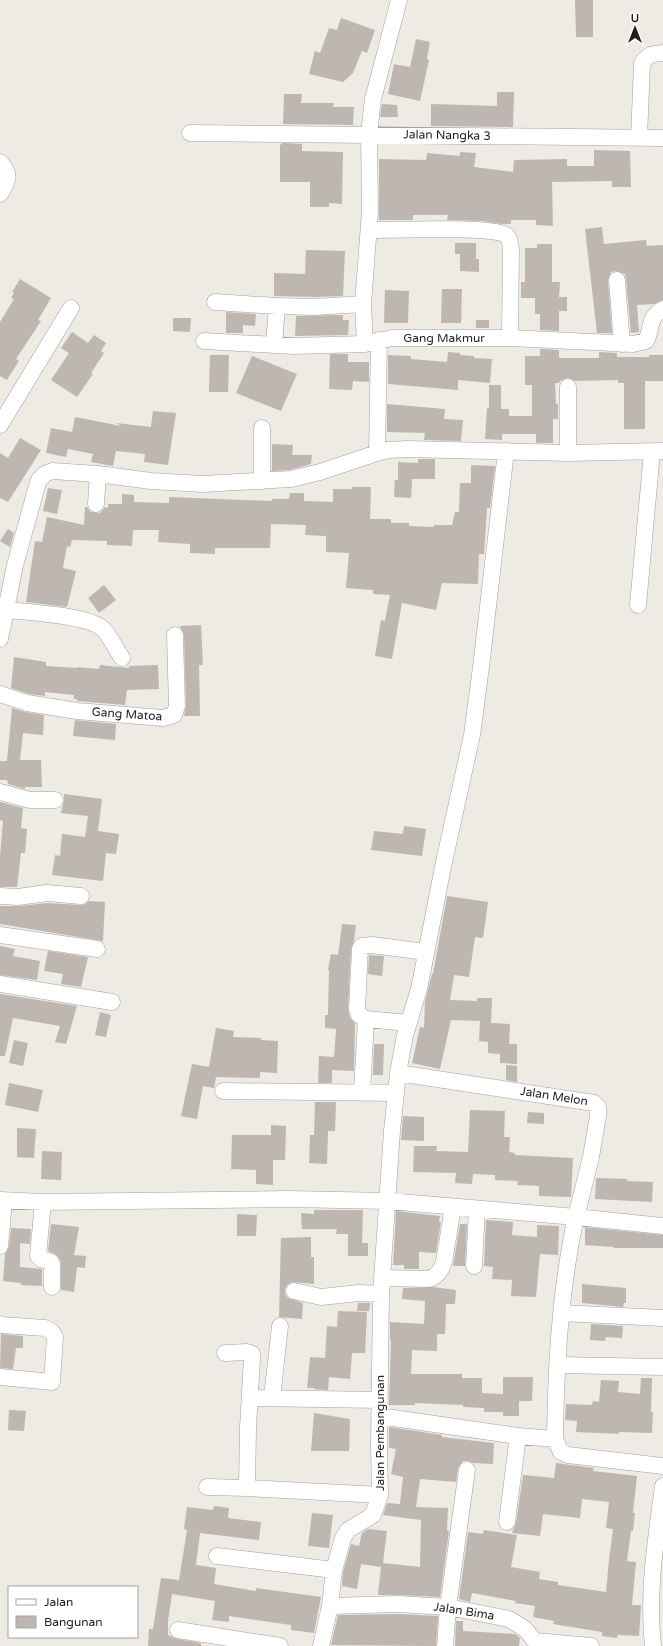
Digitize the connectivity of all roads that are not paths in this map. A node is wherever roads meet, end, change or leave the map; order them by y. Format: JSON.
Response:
{"nodes":[{"id":1,"x":399,"y":0,"type":"edge"},
{"id":2,"x":663,"y":53,"type":"edge"},
{"id":3,"x":190,"y":133,"type":"dead end"},
{"id":4,"x":369,"y":134,"type":"junction"},
{"id":5,"x":639,"y":138,"type":"junction"},
{"id":6,"x":663,"y":138,"type":"edge"},
{"id":7,"x":0,"y":162,"type":"edge"},
{"id":8,"x":0,"y":194,"type":"edge"},
{"id":9,"x":370,"y":230,"type":"junction"},
{"id":10,"x":617,"y":280,"type":"dead end"},
{"id":11,"x":214,"y":302,"type":"dead end"},
{"id":12,"x":363,"y":304,"type":"junction"},
{"id":13,"x":277,"y":306,"type":"junction"},
{"id":14,"x":71,"y":308,"type":"dead end"},
{"id":15,"x":663,"y":309,"type":"edge"},
{"id":16,"x":510,"y":338,"type":"junction"},
{"id":17,"x":204,"y":341,"type":"dead end"},
{"id":18,"x":372,"y":342,"type":"junction"},
{"id":19,"x":622,"y":344,"type":"junction"},
{"id":20,"x":274,"y":345,"type":"junction"},
{"id":21,"x":568,"y":387,"type":"dead end"},
{"id":22,"x":0,"y":425,"type":"edge"},
{"id":23,"x":262,"y":428,"type":"dead end"},
{"id":24,"x":506,"y":451,"type":"junction"},
{"id":25,"x":658,"y":451,"type":"edge"},
{"id":26,"x":377,"y":453,"type":"junction"},
{"id":27,"x":568,"y":453,"type":"junction"},
{"id":28,"x":98,"y":474,"type":"junction"},
{"id":29,"x":262,"y":481,"type":"junction"},
{"id":30,"x":96,"y":504,"type":"dead end"},
{"id":31,"x":638,"y":605,"type":"dead end"},
{"id":32,"x":3,"y":615,"type":"edge"},
{"id":33,"x":175,"y":635,"type":"dead end"},
{"id":34,"x":0,"y":639,"type":"edge"},
{"id":35,"x":122,"y":658,"type":"dead end"},
{"id":36,"x":0,"y":694,"type":"edge"},
{"id":37,"x":0,"y":792,"type":"edge"},
{"id":38,"x":55,"y":800,"type":"dead end"},
{"id":39,"x":0,"y":896,"type":"edge"},
{"id":40,"x":81,"y":896,"type":"dead end"},
{"id":41,"x":0,"y":935,"type":"edge"},
{"id":42,"x":97,"y":948,"type":"dead end"},
{"id":43,"x":426,"y":952,"type":"junction"},
{"id":44,"x":0,"y":984,"type":"edge"},
{"id":45,"x":112,"y":1002,"type":"dead end"},
{"id":46,"x":366,"y":1019,"type":"junction"},
{"id":47,"x":409,"y":1022,"type":"junction"},
{"id":48,"x":398,"y":1073,"type":"junction"},
{"id":49,"x":224,"y":1091,"type":"dead end"},
{"id":50,"x":362,"y":1093,"type":"junction"},
{"id":51,"x":396,"y":1093,"type":"junction"},
{"id":52,"x":2,"y":1201,"type":"edge"},
{"id":53,"x":388,"y":1201,"type":"junction"},
{"id":54,"x":43,"y":1202,"type":"junction"},
{"id":55,"x":453,"y":1207,"type":"junction"},
{"id":56,"x":477,"y":1209,"type":"junction"},
{"id":57,"x":576,"y":1217,"type":"junction"},
{"id":58,"x":663,"y":1226,"type":"edge"},
{"id":59,"x":0,"y":1246,"type":"edge"},
{"id":60,"x":474,"y":1266,"type":"dead end"},
{"id":61,"x":382,"y":1278,"type":"junction"},
{"id":62,"x":52,"y":1287,"type":"dead end"},
{"id":63,"x":294,"y":1291,"type":"dead end"},
{"id":64,"x":381,"y":1294,"type":"junction"},
{"id":65,"x":561,"y":1313,"type":"junction"},
{"id":66,"x":663,"y":1318,"type":"edge"},
{"id":67,"x":0,"y":1324,"type":"edge"},
{"id":68,"x":280,"y":1326,"type":"dead end"},
{"id":69,"x":225,"y":1353,"type":"dead end"},
{"id":70,"x":558,"y":1365,"type":"junction"},
{"id":71,"x":663,"y":1367,"type":"edge"},
{"id":72,"x":0,"y":1377,"type":"edge"},
{"id":73,"x":250,"y":1398,"type":"junction"},
{"id":74,"x":272,"y":1398,"type":"junction"},
{"id":75,"x":380,"y":1408,"type":"junction"},
{"id":76,"x":518,"y":1436,"type":"junction"},
{"id":77,"x":555,"y":1439,"type":"junction"},
{"id":78,"x":663,"y":1466,"type":"edge"},
{"id":79,"x":467,"y":1470,"type":"dead end"},
{"id":80,"x":663,"y":1486,"type":"edge"},
{"id":81,"x":207,"y":1487,"type":"dead end"},
{"id":82,"x":247,"y":1488,"type":"junction"},
{"id":83,"x":380,"y":1495,"type":"junction"},
{"id":84,"x":662,"y":1504,"type":"edge"},
{"id":85,"x":507,"y":1522,"type":"dead end"},
{"id":86,"x":217,"y":1556,"type":"dead end"},
{"id":87,"x":334,"y":1570,"type":"junction"},
{"id":88,"x":330,"y":1606,"type":"junction"},
{"id":89,"x":448,"y":1607,"type":"junction"},
{"id":90,"x":178,"y":1630,"type":"dead end"},
{"id":91,"x":534,"y":1643,"type":"edge"},
{"id":92,"x":280,"y":1646,"type":"edge"},
{"id":93,"x":321,"y":1646,"type":"edge"},
{"id":94,"x":445,"y":1646,"type":"edge"},
{"id":95,"x":591,"y":1646,"type":"edge"},
{"id":96,"x":653,"y":1646,"type":"edge"}],
"edges":[{"from":1,"to":4,"type":"street"},
{"from":2,"to":5,"type":"street"},
{"from":3,"to":4,"type":"street","name":"Jalan Nangka 3"},
{"from":4,"to":5,"type":"street","name":"Jalan Nangka 3"},
{"from":4,"to":9,"type":"street"},
{"from":5,"to":6,"type":"street","name":"Jalan Nangka 3"},
{"from":7,"to":8,"type":"street"},
{"from":9,"to":12,"type":"street"},
{"from":9,"to":16,"type":"street"},
{"from":10,"to":19,"type":"street"},
{"from":11,"to":13,"type":"street"},
{"from":12,"to":13,"type":"street"},
{"from":12,"to":18,"type":"street"},
{"from":13,"to":20,"type":"street"},
{"from":14,"to":22,"type":"street"},
{"from":15,"to":19,"type":"street","name":"Gang Makmur"},
{"from":16,"to":18,"type":"street","name":"Gang Makmur"},
{"from":16,"to":19,"type":"street","name":"Gang Makmur"},
{"from":17,"to":20,"type":"street","name":"Gang Makmur"},
{"from":18,"to":20,"type":"street","name":"Gang Makmur"},
{"from":18,"to":26,"type":"street"},
{"from":21,"to":27,"type":"street"},
{"from":23,"to":29,"type":"street"},
{"from":24,"to":26,"type":"street"},
{"from":24,"to":27,"type":"street"},
{"from":24,"to":43,"type":"street","name":"Jalan Pembangunan"},
{"from":25,"to":27,"type":"street"},
{"from":25,"to":31,"type":"street"},
{"from":26,"to":29,"type":"street"},
{"from":28,"to":29,"type":"street"},
{"from":28,"to":30,"type":"street"},
{"from":28,"to":32,"type":"street"},
{"from":32,"to":34,"type":"street"},
{"from":32,"to":35,"type":"street"},
{"from":33,"to":36,"type":"street","name":"Gang Matoa"},
{"from":37,"to":38,"type":"street"},
{"from":39,"to":40,"type":"street"},
{"from":41,"to":42,"type":"street"},
{"from":43,"to":46,"type":"street"},
{"from":43,"to":47,"type":"street","name":"Jalan Pembangunan"},
{"from":44,"to":45,"type":"street"},
{"from":46,"to":47,"type":"street"},
{"from":46,"to":50,"type":"street"},
{"from":47,"to":48,"type":"street","name":"Jalan Pembangunan"},
{"from":48,"to":51,"type":"street","name":"Jalan Pembangunan"},
{"from":48,"to":57,"type":"street","name":"Jalan Melon"},
{"from":49,"to":50,"type":"street"},
{"from":50,"to":51,"type":"street"},
{"from":51,"to":53,"type":"street","name":"Jalan Pembangunan"},
{"from":52,"to":54,"type":"street"},
{"from":52,"to":59,"type":"street"},
{"from":53,"to":54,"type":"street"},
{"from":53,"to":55,"type":"street"},
{"from":53,"to":61,"type":"street","name":"Jalan Pembangunan"},
{"from":54,"to":62,"type":"street"},
{"from":55,"to":56,"type":"street"},
{"from":55,"to":61,"type":"street"},
{"from":56,"to":57,"type":"street"},
{"from":56,"to":60,"type":"street"},
{"from":57,"to":58,"type":"street"},
{"from":57,"to":65,"type":"street"},
{"from":61,"to":64,"type":"street","name":"Jalan Pembangunan"},
{"from":63,"to":64,"type":"street"},
{"from":64,"to":75,"type":"street","name":"Jalan Pembangunan"},
{"from":65,"to":66,"type":"street"},
{"from":65,"to":70,"type":"street"},
{"from":67,"to":72,"type":"street"},
{"from":68,"to":74,"type":"street"},
{"from":69,"to":73,"type":"street"},
{"from":70,"to":71,"type":"street"},
{"from":70,"to":77,"type":"street"},
{"from":73,"to":74,"type":"street"},
{"from":73,"to":82,"type":"street"},
{"from":74,"to":75,"type":"street"},
{"from":75,"to":76,"type":"street"},
{"from":75,"to":83,"type":"street","name":"Jalan Pembangunan"},
{"from":76,"to":77,"type":"street"},
{"from":76,"to":85,"type":"street"},
{"from":77,"to":78,"type":"street"},
{"from":79,"to":89,"type":"street"},
{"from":80,"to":84,"type":"street"},
{"from":81,"to":82,"type":"street"},
{"from":82,"to":83,"type":"street"},
{"from":83,"to":87,"type":"street","name":"Jalan Pembangunan"},
{"from":84,"to":96,"type":"street"},
{"from":86,"to":87,"type":"street"},
{"from":87,"to":88,"type":"street","name":"Jalan Pembangunan"},
{"from":88,"to":89,"type":"street","name":"Jalan Bima"},
{"from":88,"to":93,"type":"street","name":"Jalan Pembangunan"},
{"from":89,"to":91,"type":"street","name":"Jalan Bima"},
{"from":89,"to":94,"type":"street"},
{"from":90,"to":92,"type":"street"},
{"from":91,"to":95,"type":"street","name":"Jalan Bima"}]}
